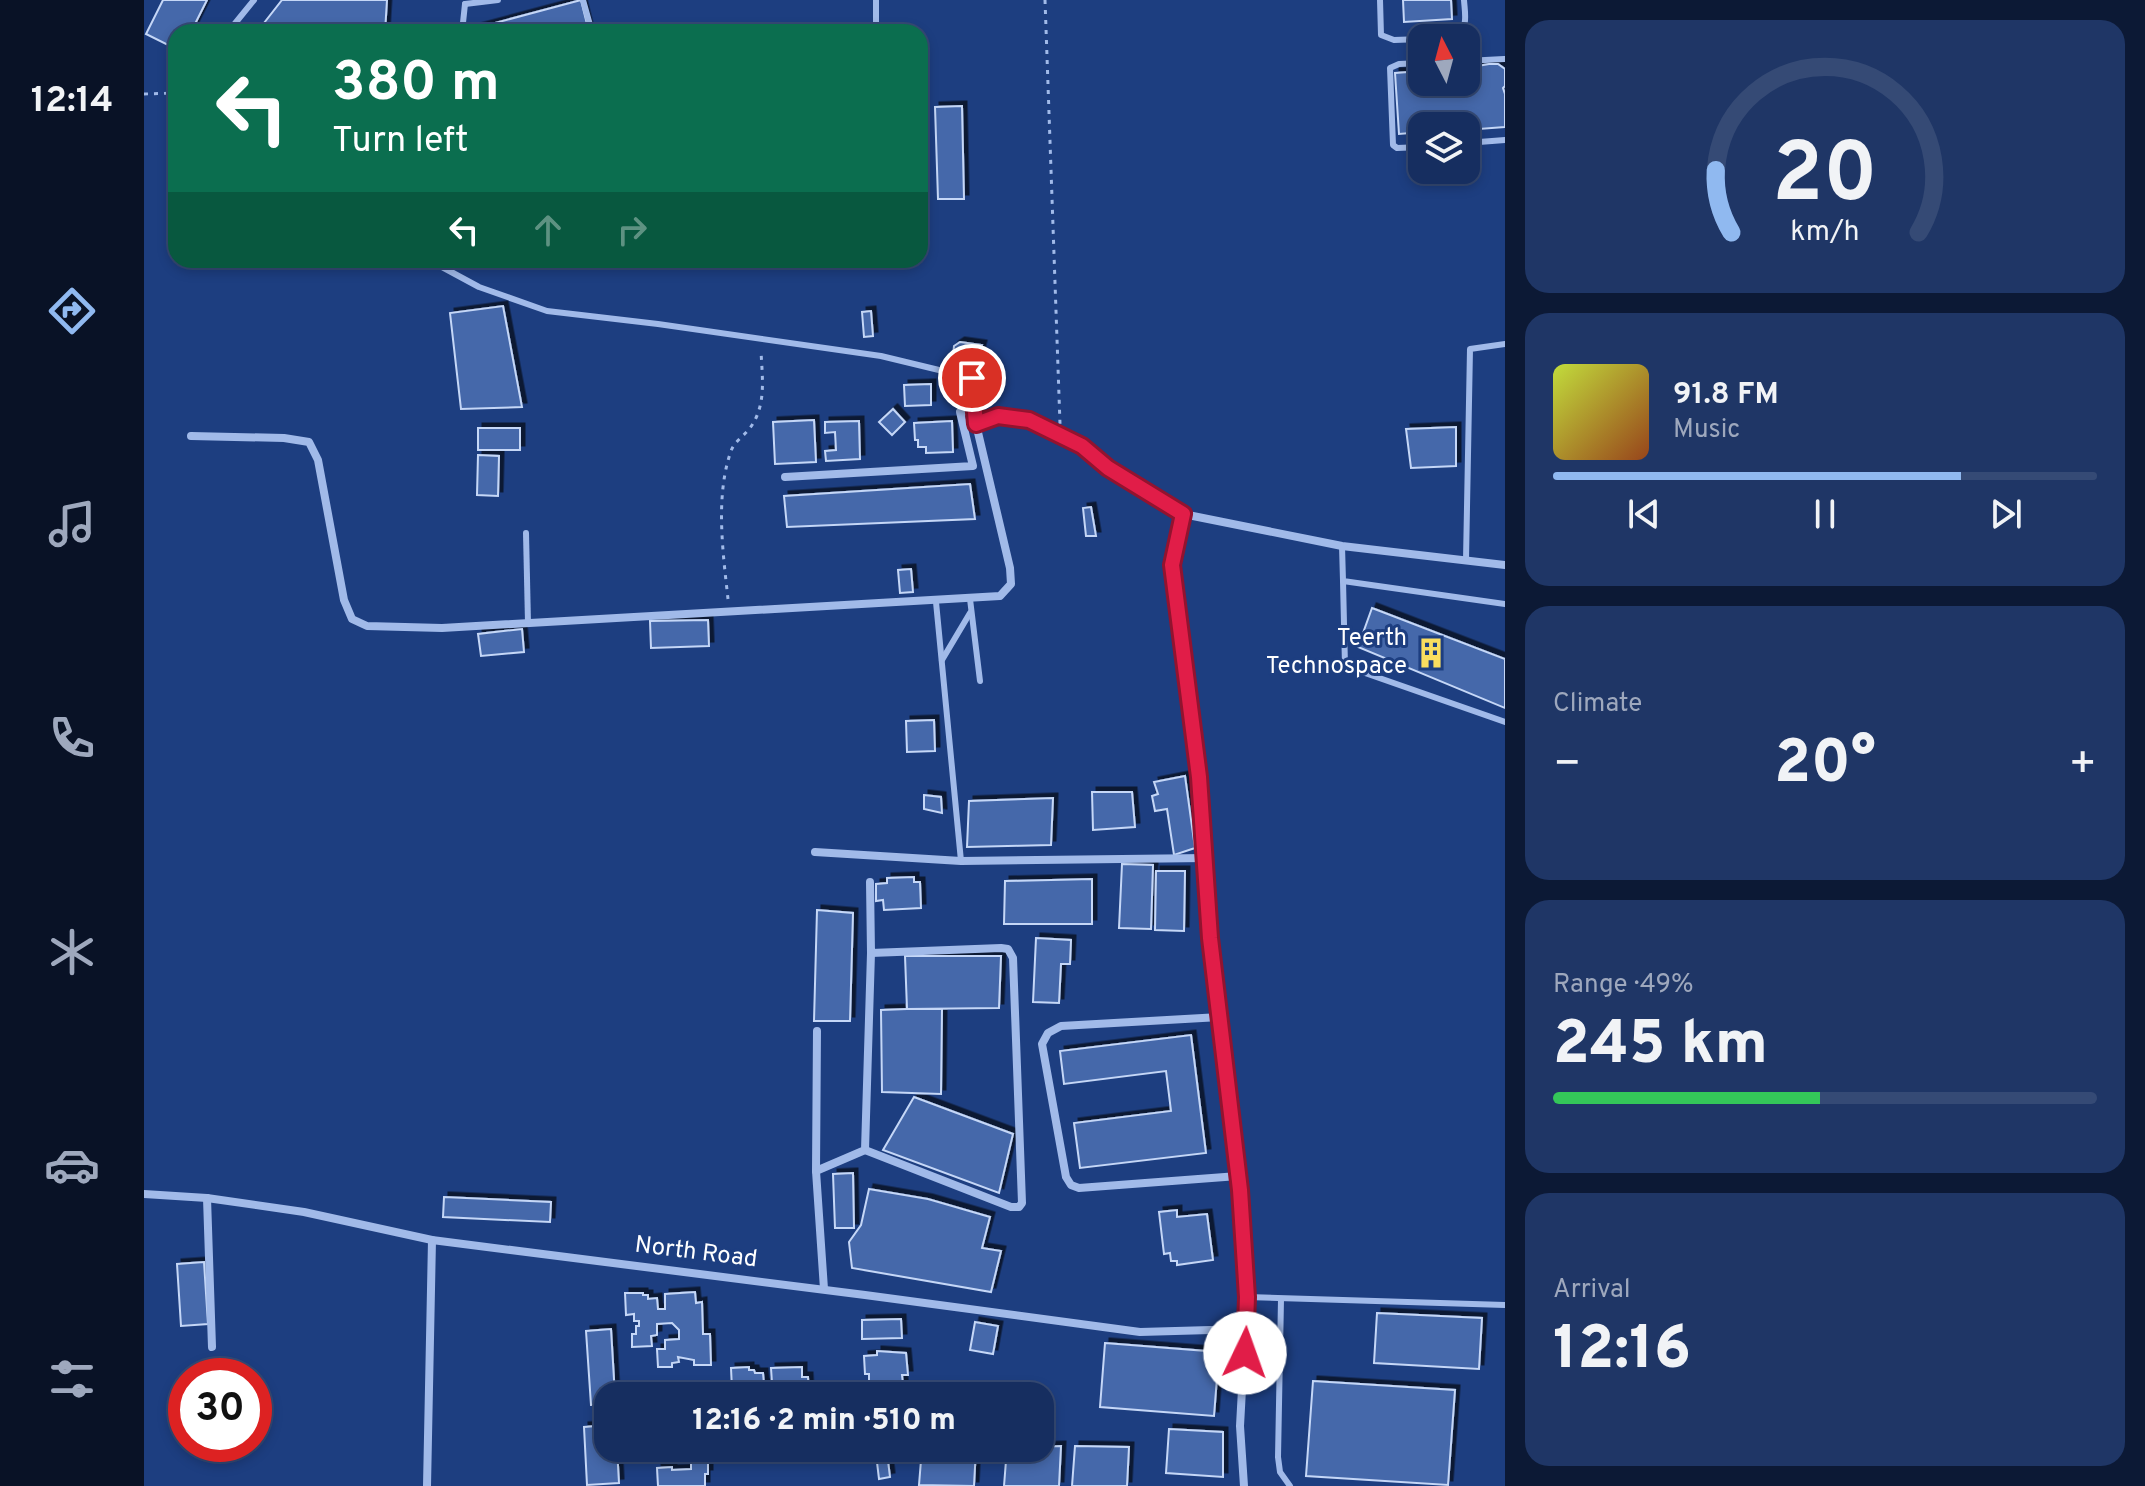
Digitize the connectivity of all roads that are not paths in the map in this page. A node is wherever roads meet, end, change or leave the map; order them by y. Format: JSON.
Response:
{"nodes":[{"id":1,"x":254,"y":0,"type":"edge"},
{"id":2,"x":498,"y":0,"type":"edge"},
{"id":3,"x":583,"y":0,"type":"edge"},
{"id":4,"x":876,"y":0,"type":"edge"},
{"id":5,"x":1380,"y":0,"type":"edge"},
{"id":6,"x":1464,"y":0,"type":"edge"},
{"id":7,"x":465,"y":2,"type":"edge"},
{"id":8,"x":234,"y":24,"type":"edge"},
{"id":9,"x":463,"y":24,"type":"edge"},
{"id":10,"x":590,"y":24,"type":"edge"},
{"id":11,"x":876,"y":24,"type":"edge"},
{"id":12,"x":1466,"y":24,"type":"edge"},
{"id":13,"x":1408,"y":40,"type":"edge"},
{"id":14,"x":1505,"y":59,"type":"edge"},
{"id":15,"x":1480,"y":60,"type":"edge"},
{"id":16,"x":1408,"y":64,"type":"edge"},
{"id":17,"x":1505,"y":140,"type":"edge"},
{"id":18,"x":1480,"y":142,"type":"edge"},
{"id":19,"x":1408,"y":148,"type":"edge"},
{"id":20,"x":444,"y":268,"type":"edge"},
{"id":21,"x":1505,"y":344,"type":"edge"},
{"id":22,"x":975,"y":410,"type":"junction"},
{"id":23,"x":976,"y":424,"type":"junction"},
{"id":24,"x":191,"y":436,"type":"dead end"},
{"id":25,"x":785,"y":477,"type":"dead end"},
{"id":26,"x":1183,"y":514,"type":"junction"},
{"id":27,"x":526,"y":533,"type":"dead end"},
{"id":28,"x":1342,"y":546,"type":"junction"},
{"id":29,"x":1466,"y":560,"type":"junction"},
{"id":30,"x":1505,"y":565,"type":"edge"},
{"id":31,"x":1343,"y":581,"type":"junction"},
{"id":32,"x":970,"y":599,"type":"junction"},
{"id":33,"x":936,"y":602,"type":"junction"},
{"id":34,"x":1505,"y":604,"type":"edge"},
{"id":35,"x":970,"y":613,"type":"junction"},
{"id":36,"x":528,"y":623,"type":"junction"},
{"id":37,"x":942,"y":660,"type":"junction"},
{"id":38,"x":980,"y":681,"type":"dead end"},
{"id":39,"x":1505,"y":722,"type":"edge"},
{"id":40,"x":815,"y":852,"type":"dead end"},
{"id":41,"x":1206,"y":858,"type":"junction"},
{"id":42,"x":961,"y":861,"type":"junction"},
{"id":43,"x":870,"y":882,"type":"dead end"},
{"id":44,"x":871,"y":953,"type":"junction"},
{"id":45,"x":1220,"y":1017,"type":"junction"},
{"id":46,"x":817,"y":1031,"type":"dead end"},
{"id":47,"x":865,"y":1150,"type":"junction"},
{"id":48,"x":816,"y":1171,"type":"junction"},
{"id":49,"x":1238,"y":1176,"type":"junction"},
{"id":50,"x":144,"y":1194,"type":"edge"},
{"id":51,"x":207,"y":1198,"type":"junction"},
{"id":52,"x":432,"y":1240,"type":"junction"},
{"id":53,"x":824,"y":1289,"type":"junction"},
{"id":54,"x":1247,"y":1297,"type":"junction"},
{"id":55,"x":1281,"y":1299,"type":"junction"},
{"id":56,"x":1505,"y":1305,"type":"edge"},
{"id":57,"x":1246,"y":1329,"type":"junction"},
{"id":58,"x":212,"y":1347,"type":"dead end"},
{"id":59,"x":427,"y":1486,"type":"edge"},
{"id":60,"x":1244,"y":1486,"type":"edge"},
{"id":61,"x":1290,"y":1486,"type":"edge"}],
"edges":[{"from":1,"to":8,"type":"lane"},
{"from":2,"to":7,"type":"lane"},
{"from":3,"to":10,"type":"lane"},
{"from":4,"to":11,"type":"lane"},
{"from":5,"to":13,"type":"lane"},
{"from":6,"to":12,"type":"lane"},
{"from":7,"to":9,"type":"lane"},
{"from":14,"to":15,"type":"lane"},
{"from":16,"to":19,"type":"lane"},
{"from":17,"to":18,"type":"lane"},
{"from":20,"to":22,"type":"lane"},
{"from":21,"to":29,"type":"lane"},
{"from":22,"to":23,"type":"lane"},
{"from":22,"to":25,"type":"street"},
{"from":23,"to":26,"type":"street"},
{"from":23,"to":32,"type":"street"},
{"from":24,"to":36,"type":"street"},
{"from":26,"to":28,"type":"street"},
{"from":26,"to":41,"type":"street"},
{"from":27,"to":36,"type":"lane"},
{"from":28,"to":29,"type":"street"},
{"from":28,"to":31,"type":"lane"},
{"from":29,"to":30,"type":"street"},
{"from":31,"to":34,"type":"lane"},
{"from":31,"to":39,"type":"lane"},
{"from":32,"to":33,"type":"street"},
{"from":32,"to":35,"type":"lane"},
{"from":33,"to":36,"type":"street"},
{"from":33,"to":37,"type":"lane"},
{"from":35,"to":37,"type":"lane"},
{"from":35,"to":38,"type":"lane"},
{"from":37,"to":42,"type":"lane"},
{"from":40,"to":42,"type":"street"},
{"from":41,"to":42,"type":"street"},
{"from":41,"to":45,"type":"street"},
{"from":43,"to":44,"type":"street"},
{"from":44,"to":47,"type":"street"},
{"from":44,"to":47,"type":"street"},
{"from":45,"to":49,"type":"street"},
{"from":45,"to":49,"type":"street"},
{"from":46,"to":48,"type":"street"},
{"from":47,"to":48,"type":"street"},
{"from":48,"to":53,"type":"street"},
{"from":49,"to":54,"type":"street"},
{"from":50,"to":51,"type":"street","name":"North Road"},
{"from":51,"to":52,"type":"street","name":"North Road"},
{"from":51,"to":58,"type":"street"},
{"from":52,"to":53,"type":"street","name":"North Road"},
{"from":52,"to":59,"type":"street"},
{"from":53,"to":57,"type":"street","name":"North Road"},
{"from":54,"to":55,"type":"lane"},
{"from":54,"to":57,"type":"street"},
{"from":55,"to":56,"type":"lane"},
{"from":55,"to":61,"type":"lane"},
{"from":57,"to":60,"type":"street"}]}
